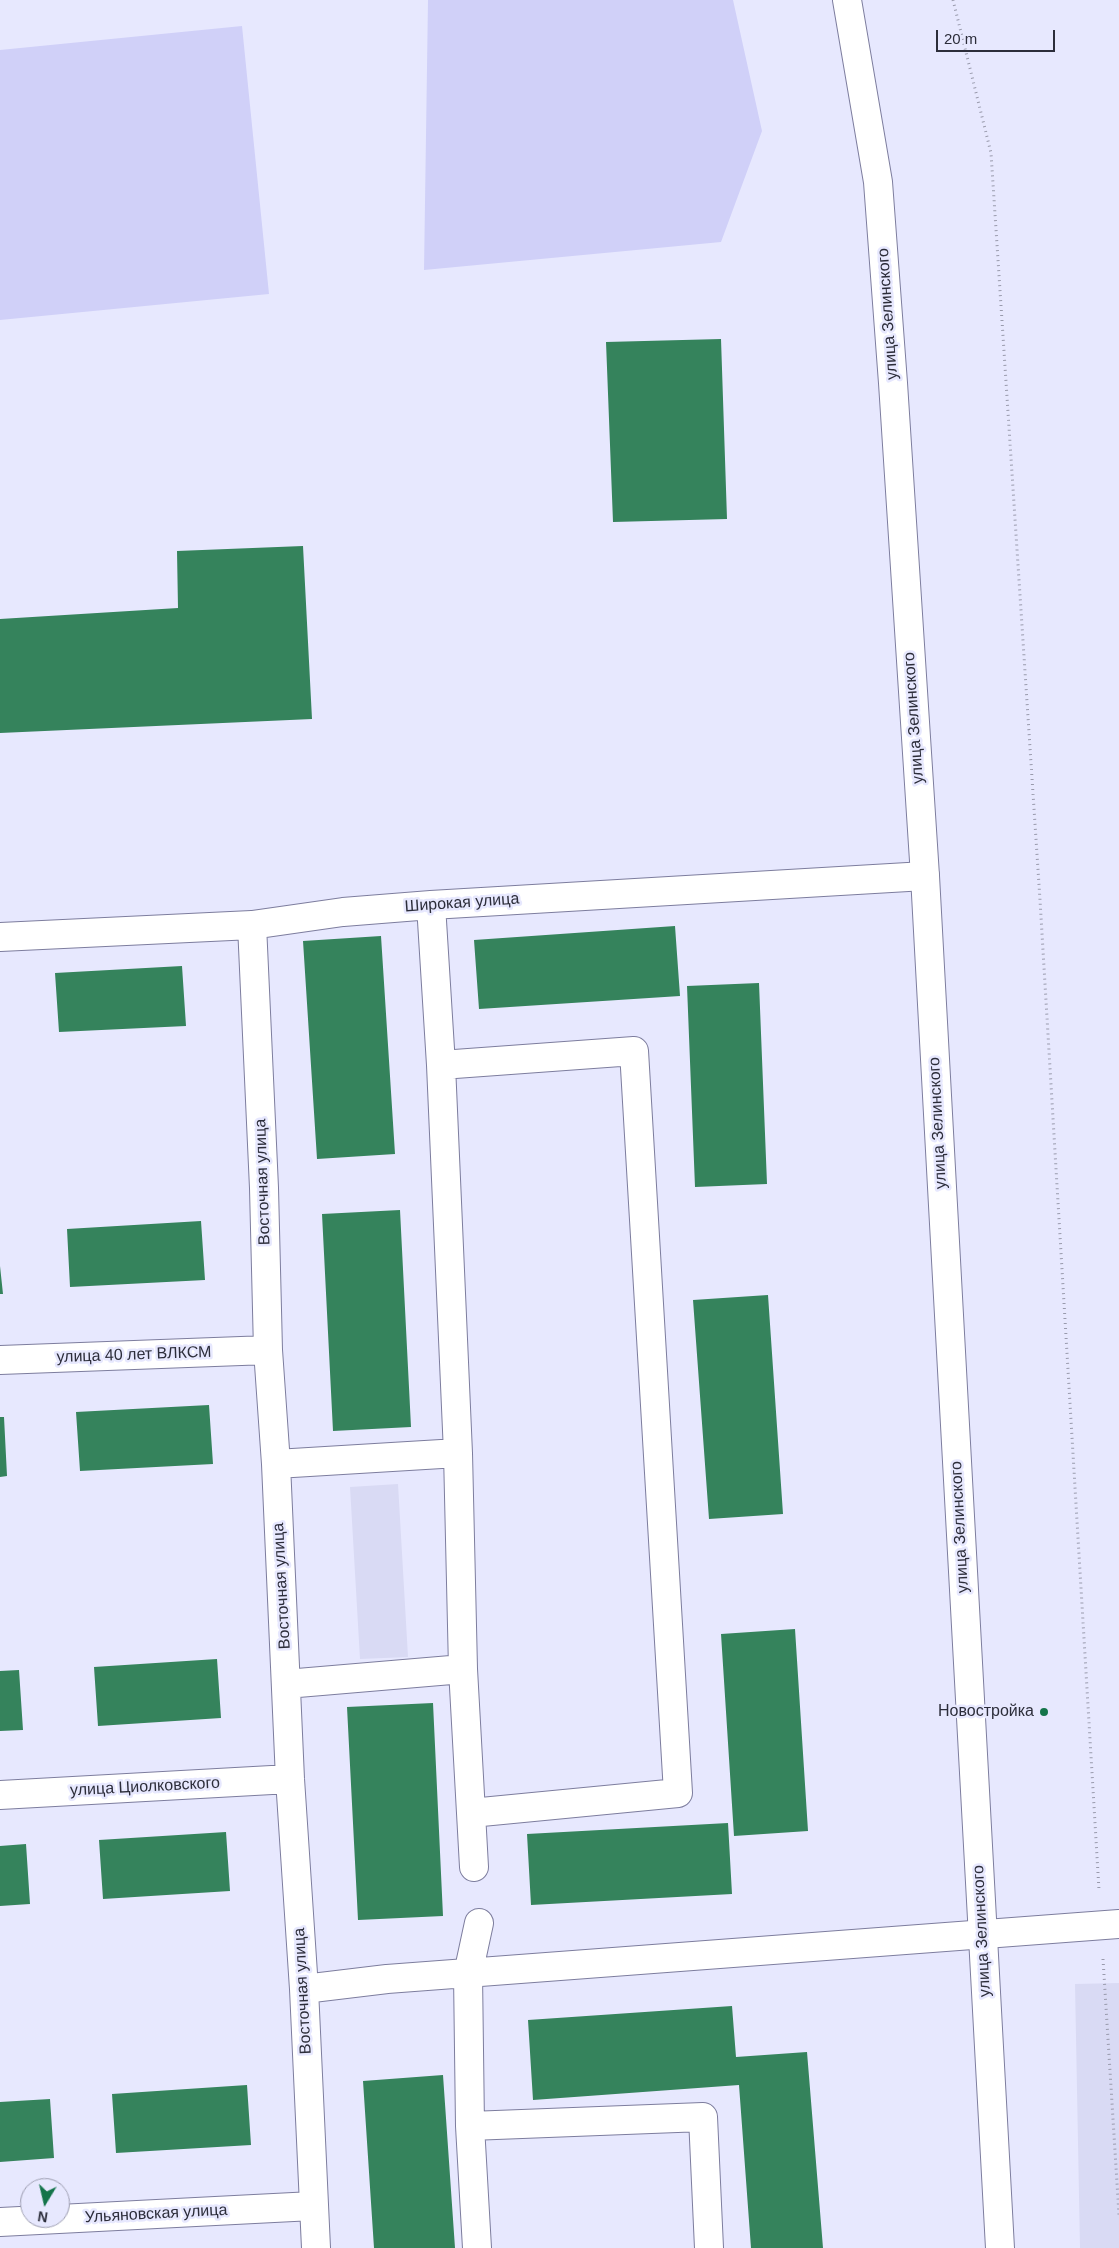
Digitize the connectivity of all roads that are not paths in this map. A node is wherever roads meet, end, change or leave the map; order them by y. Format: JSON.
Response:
{"nodes":[{"id":1,"x":847,"y":0,"type":"edge"},
{"id":2,"x":925,"y":876,"type":"junction"},
{"id":3,"x":431,"y":905,"type":"junction"},
{"id":4,"x":252,"y":924,"type":"junction"},
{"id":5,"x":0,"y":937,"type":"edge"},
{"id":6,"x":441,"y":1065,"type":"junction"},
{"id":7,"x":268,"y":1350,"type":"junction"},
{"id":8,"x":0,"y":1360,"type":"edge"},
{"id":9,"x":458,"y":1453,"type":"junction"},
{"id":10,"x":276,"y":1464,"type":"junction"},
{"id":11,"x":463,"y":1669,"type":"junction"},
{"id":12,"x":286,"y":1684,"type":"junction"},
{"id":13,"x":290,"y":1779,"type":"junction"},
{"id":14,"x":0,"y":1796,"type":"edge"},
{"id":15,"x":471,"y":1812,"type":"junction"},
{"id":16,"x":474,"y":1867,"type":"dead end"},
{"id":17,"x":479,"y":1924,"type":"dead end"},
{"id":18,"x":1110,"y":1924,"type":"edge"},
{"id":19,"x":982,"y":1933,"type":"junction"},
{"id":20,"x":468,"y":1974,"type":"junction"},
{"id":21,"x":304,"y":1989,"type":"junction"},
{"id":22,"x":470,"y":2126,"type":"junction"},
{"id":23,"x":312,"y":2206,"type":"junction"},
{"id":24,"x":0,"y":2222,"type":"edge"},
{"id":25,"x":316,"y":2248,"type":"edge"},
{"id":26,"x":477,"y":2248,"type":"edge"},
{"id":27,"x":709,"y":2248,"type":"edge"},
{"id":28,"x":1000,"y":2248,"type":"edge"}],
"edges":[{"from":1,"to":2,"type":"street","name":"улица Зелинского"},
{"from":2,"to":3,"type":"street","name":"Широкая улица"},
{"from":2,"to":19,"type":"street","name":"улица Зелинского"},
{"from":3,"to":4,"type":"street","name":"Широкая улица"},
{"from":3,"to":6,"type":"street"},
{"from":4,"to":5,"type":"street","name":"Широкая улица"},
{"from":4,"to":7,"type":"street","name":"Восточная улица"},
{"from":6,"to":9,"type":"street"},
{"from":6,"to":15,"type":"street"},
{"from":7,"to":8,"type":"street","name":"улица 40 лет ВЛКСМ"},
{"from":7,"to":10,"type":"street","name":"Восточная улица"},
{"from":9,"to":10,"type":"street"},
{"from":9,"to":11,"type":"street"},
{"from":10,"to":12,"type":"street","name":"Восточная улица"},
{"from":11,"to":12,"type":"street"},
{"from":11,"to":15,"type":"street"},
{"from":12,"to":13,"type":"street","name":"Восточная улица"},
{"from":13,"to":14,"type":"street","name":"улица Циолковского"},
{"from":13,"to":21,"type":"street","name":"Восточная улица"},
{"from":15,"to":16,"type":"street"},
{"from":17,"to":20,"type":"street"},
{"from":18,"to":19,"type":"street"},
{"from":19,"to":20,"type":"street"},
{"from":19,"to":28,"type":"street","name":"улица Зелинского"},
{"from":20,"to":21,"type":"street"},
{"from":20,"to":22,"type":"street"},
{"from":21,"to":23,"type":"street","name":"Восточная улица"},
{"from":22,"to":26,"type":"street"},
{"from":22,"to":27,"type":"street"},
{"from":23,"to":24,"type":"street","name":"Ульяновская улица"},
{"from":23,"to":25,"type":"street","name":"Восточная улица"}]}
